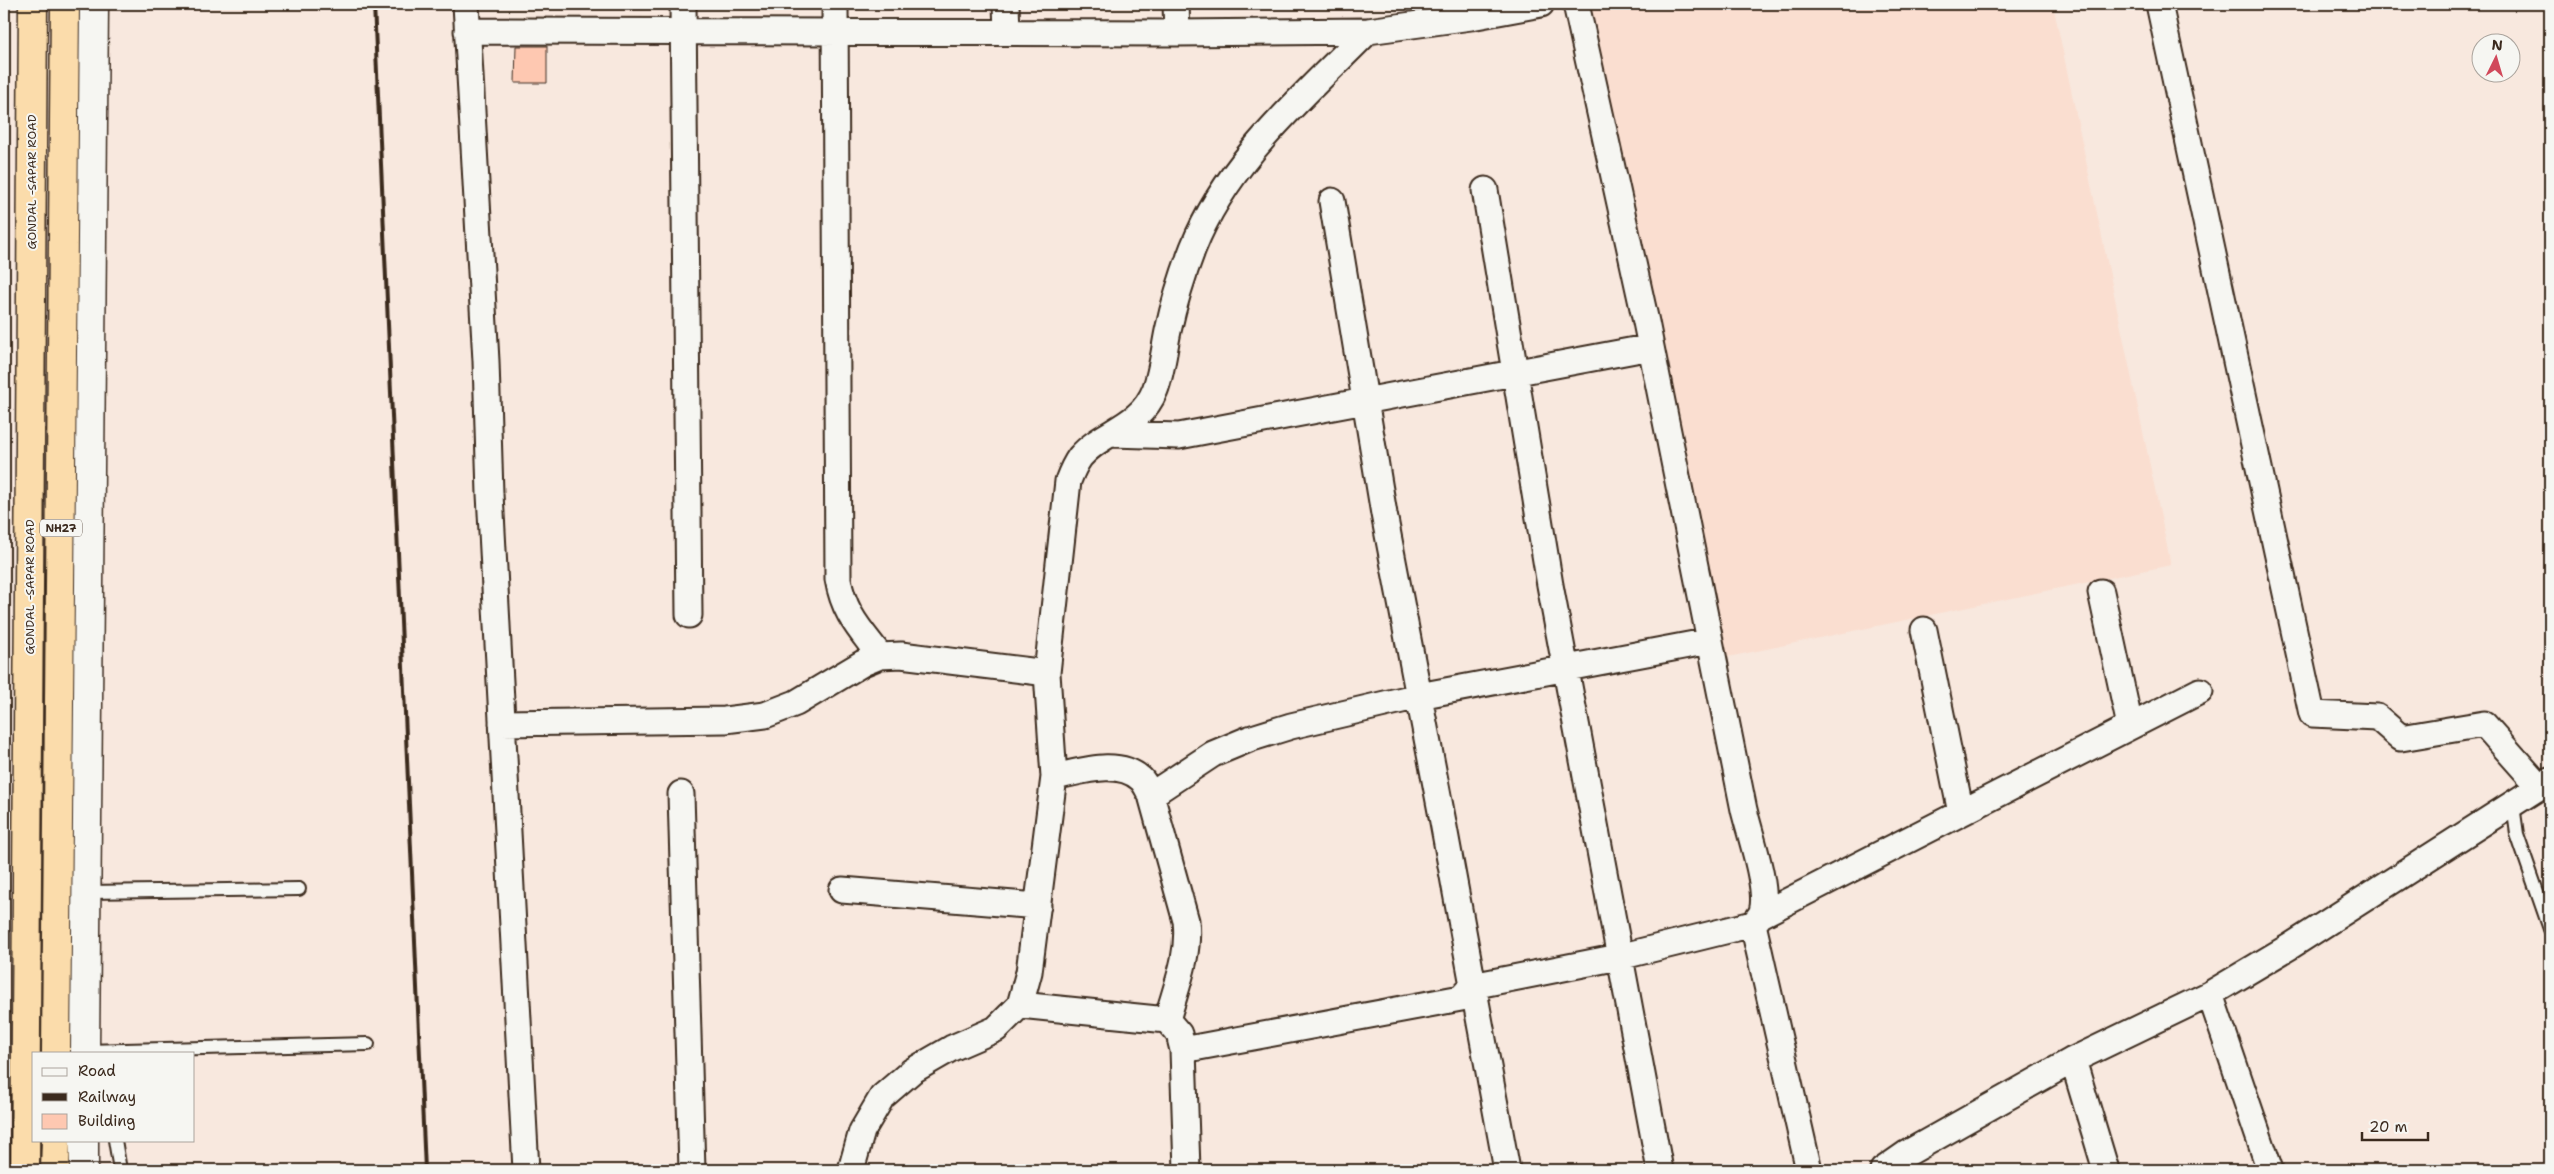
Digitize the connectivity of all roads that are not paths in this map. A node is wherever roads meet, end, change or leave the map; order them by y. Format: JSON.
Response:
{"nodes":[{"id":1,"x":33,"y":4,"type":"edge"},
{"id":2,"x":65,"y":4,"type":"edge"},
{"id":3,"x":94,"y":4,"type":"edge"},
{"id":4,"x":466,"y":4,"type":"edge"},
{"id":5,"x":683,"y":4,"type":"edge"},
{"id":6,"x":835,"y":4,"type":"edge"},
{"id":7,"x":1006,"y":4,"type":"edge"},
{"id":8,"x":1176,"y":4,"type":"edge"},
{"id":9,"x":1541,"y":4,"type":"edge"},
{"id":10,"x":1576,"y":4,"type":"edge"},
{"id":11,"x":2159,"y":4,"type":"edge"},
{"id":12,"x":1421,"y":14,"type":"edge"},
{"id":13,"x":467,"y":31,"type":"junction"},
{"id":14,"x":1368,"y":31,"type":"junction"},
{"id":15,"x":684,"y":32,"type":"junction"},
{"id":16,"x":836,"y":32,"type":"junction"},
{"id":17,"x":1007,"y":32,"type":"junction"},
{"id":18,"x":1177,"y":33,"type":"junction"},
{"id":19,"x":1485,"y":190,"type":"dead end"},
{"id":20,"x":1332,"y":200,"type":"dead end"},
{"id":21,"x":1651,"y":347,"type":"junction"},
{"id":22,"x":1516,"y":373,"type":"junction"},
{"id":23,"x":1365,"y":401,"type":"junction"},
{"id":24,"x":1112,"y":434,"type":"junction"},
{"id":25,"x":2101,"y":592,"type":"dead end"},
{"id":26,"x":689,"y":615,"type":"dead end"},
{"id":27,"x":1924,"y":630,"type":"dead end"},
{"id":28,"x":1710,"y":641,"type":"junction"},
{"id":29,"x":880,"y":656,"type":"junction"},
{"id":30,"x":1565,"y":669,"type":"junction"},
{"id":31,"x":1047,"y":672,"type":"junction"},
{"id":32,"x":2200,"y":692,"type":"dead end"},
{"id":33,"x":1419,"y":696,"type":"junction"},
{"id":34,"x":502,"y":723,"type":"junction"},
{"id":35,"x":2130,"y":726,"type":"junction"},
{"id":36,"x":1054,"y":777,"type":"junction"},
{"id":37,"x":2544,"y":783,"type":"edge"},
{"id":38,"x":681,"y":794,"type":"dead end"},
{"id":39,"x":1151,"y":795,"type":"junction"},
{"id":40,"x":2512,"y":805,"type":"junction"},
{"id":41,"x":1961,"y":813,"type":"junction"},
{"id":42,"x":299,"y":889,"type":"dead end"},
{"id":43,"x":842,"y":890,"type":"dead end"},
{"id":44,"x":86,"y":892,"type":"junction"},
{"id":45,"x":1038,"y":906,"type":"junction"},
{"id":46,"x":1757,"y":920,"type":"junction"},
{"id":47,"x":2550,"y":929,"type":"edge"},
{"id":48,"x":1619,"y":957,"type":"junction"},
{"id":49,"x":1472,"y":986,"type":"junction"},
{"id":50,"x":2210,"y":994,"type":"junction"},
{"id":51,"x":1020,"y":1005,"type":"junction"},
{"id":52,"x":1166,"y":1020,"type":"junction"},
{"id":53,"x":368,"y":1044,"type":"dead end"},
{"id":54,"x":1183,"y":1050,"type":"junction"},
{"id":55,"x":56,"y":1052,"type":"edge"},
{"id":56,"x":85,"y":1052,"type":"edge"},
{"id":57,"x":2073,"y":1060,"type":"junction"},
{"id":58,"x":56,"y":1142,"type":"edge"},
{"id":59,"x":84,"y":1142,"type":"edge"},
{"id":60,"x":115,"y":1142,"type":"edge"},
{"id":61,"x":1909,"y":1162,"type":"edge"},
{"id":62,"x":25,"y":1170,"type":"edge"},
{"id":63,"x":55,"y":1170,"type":"edge"},
{"id":64,"x":84,"y":1170,"type":"edge"},
{"id":65,"x":120,"y":1170,"type":"edge"},
{"id":66,"x":526,"y":1170,"type":"edge"},
{"id":67,"x":691,"y":1170,"type":"edge"},
{"id":68,"x":700,"y":1170,"type":"edge"},
{"id":69,"x":851,"y":1170,"type":"edge"},
{"id":70,"x":1187,"y":1170,"type":"edge"},
{"id":71,"x":1506,"y":1170,"type":"edge"},
{"id":72,"x":1660,"y":1170,"type":"edge"},
{"id":73,"x":1808,"y":1170,"type":"edge"},
{"id":74,"x":1883,"y":1170,"type":"edge"},
{"id":75,"x":2106,"y":1170,"type":"edge"},
{"id":76,"x":2270,"y":1170,"type":"edge"}],
"edges":[{"from":1,"to":62,"type":"highway","name":"GONDAL -SAPAR ROAD","number":"NH27"},
{"from":2,"to":55,"type":"highway","number":"NH27"},
{"from":3,"to":44,"type":"street"},
{"from":4,"to":13,"type":"street"},
{"from":5,"to":15,"type":"street"},
{"from":6,"to":16,"type":"street"},
{"from":7,"to":17,"type":"street"},
{"from":8,"to":18,"type":"street"},
{"from":9,"to":12,"type":"street"},
{"from":10,"to":21,"type":"street"},
{"from":11,"to":37,"type":"street"},
{"from":12,"to":14,"type":"street"},
{"from":13,"to":15,"type":"street"},
{"from":13,"to":34,"type":"street"},
{"from":14,"to":18,"type":"street"},
{"from":14,"to":24,"type":"street"},
{"from":15,"to":16,"type":"street"},
{"from":15,"to":26,"type":"street"},
{"from":16,"to":17,"type":"street"},
{"from":16,"to":29,"type":"street"},
{"from":17,"to":18,"type":"street"},
{"from":19,"to":22,"type":"street"},
{"from":20,"to":23,"type":"street"},
{"from":21,"to":22,"type":"street"},
{"from":21,"to":28,"type":"street"},
{"from":22,"to":23,"type":"street"},
{"from":22,"to":30,"type":"street"},
{"from":23,"to":24,"type":"street"},
{"from":23,"to":33,"type":"street"},
{"from":24,"to":31,"type":"street"},
{"from":25,"to":35,"type":"street"},
{"from":27,"to":41,"type":"street"},
{"from":28,"to":30,"type":"street"},
{"from":28,"to":46,"type":"street"},
{"from":29,"to":31,"type":"street"},
{"from":29,"to":34,"type":"street"},
{"from":30,"to":33,"type":"street"},
{"from":30,"to":48,"type":"street"},
{"from":31,"to":36,"type":"street"},
{"from":32,"to":35,"type":"street"},
{"from":33,"to":39,"type":"street"},
{"from":33,"to":49,"type":"street"},
{"from":34,"to":66,"type":"street"},
{"from":35,"to":41,"type":"street"},
{"from":36,"to":39,"type":"street"},
{"from":36,"to":45,"type":"street"},
{"from":37,"to":40,"type":"street"},
{"from":38,"to":67,"type":"street"},
{"from":39,"to":52,"type":"street"},
{"from":40,"to":47,"type":"lane"},
{"from":40,"to":50,"type":"street"},
{"from":41,"to":46,"type":"street"},
{"from":42,"to":44,"type":"lane"},
{"from":43,"to":45,"type":"street"},
{"from":44,"to":56,"type":"street"},
{"from":45,"to":51,"type":"street"},
{"from":46,"to":48,"type":"street"},
{"from":46,"to":73,"type":"street"},
{"from":48,"to":49,"type":"street"},
{"from":48,"to":72,"type":"street"},
{"from":49,"to":54,"type":"street"},
{"from":49,"to":71,"type":"street"},
{"from":50,"to":57,"type":"street"},
{"from":50,"to":76,"type":"street"},
{"from":51,"to":52,"type":"street"},
{"from":51,"to":69,"type":"street"},
{"from":52,"to":54,"type":"street"},
{"from":53,"to":56,"type":"lane"},
{"from":54,"to":70,"type":"street"},
{"from":57,"to":61,"type":"street"},
{"from":57,"to":75,"type":"street"},
{"from":58,"to":63,"type":"highway"},
{"from":59,"to":64,"type":"street"},
{"from":60,"to":65,"type":"lane"},
{"from":61,"to":74,"type":"street"},
{"from":67,"to":68,"type":"street"}]}
